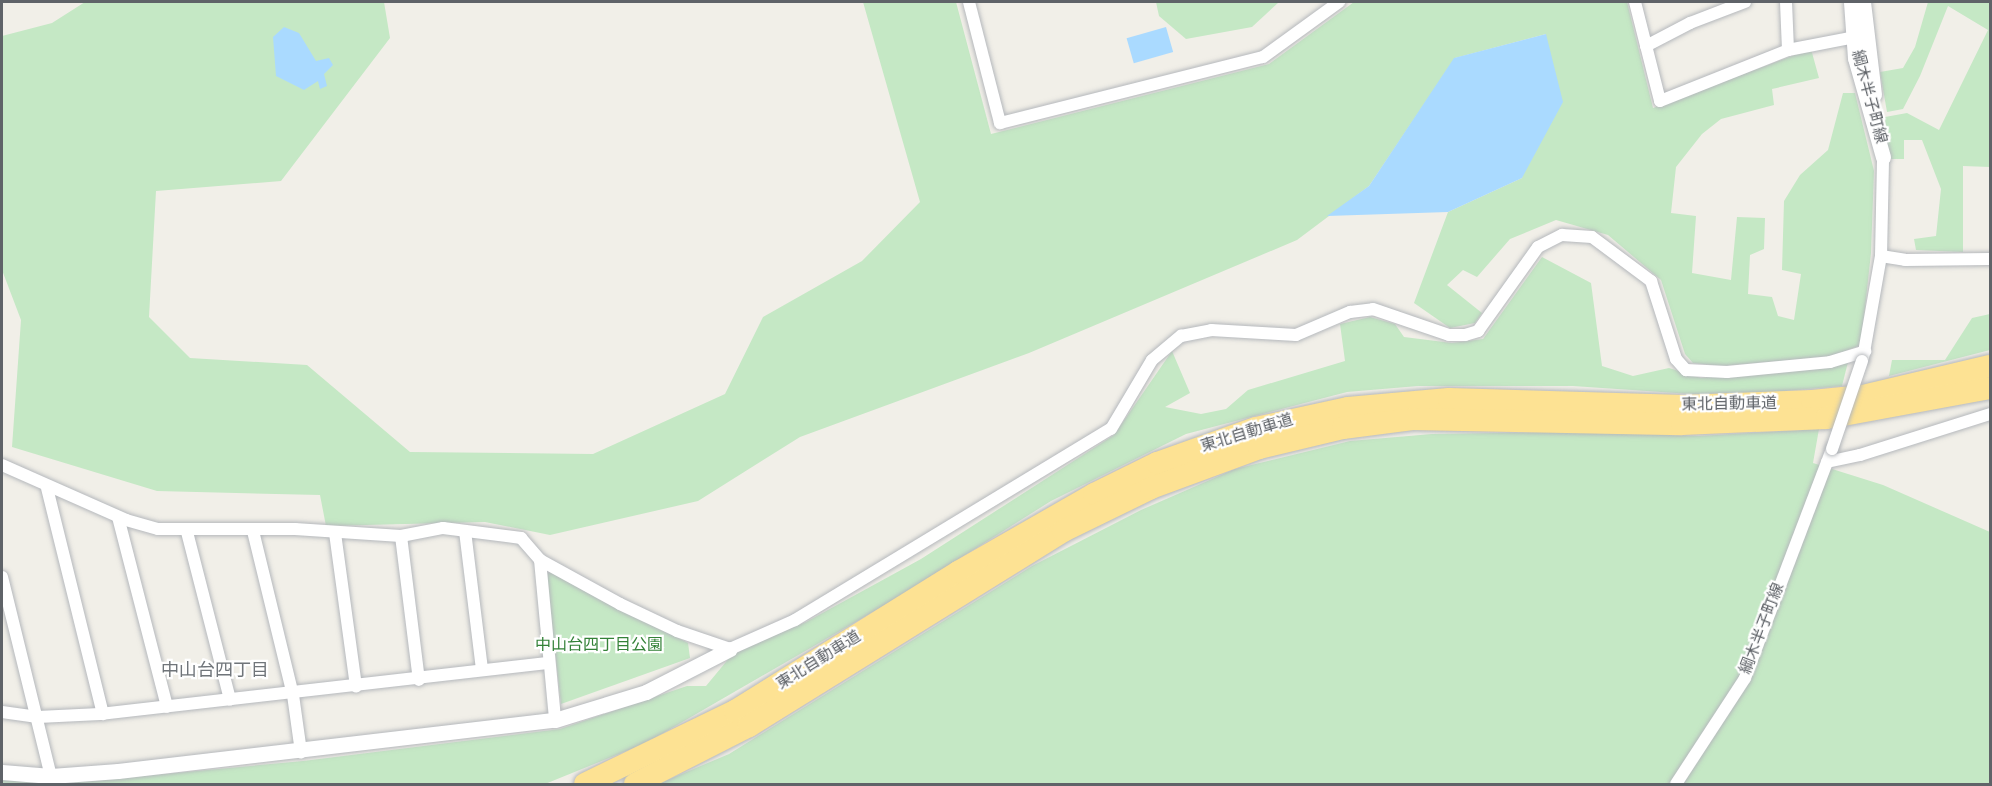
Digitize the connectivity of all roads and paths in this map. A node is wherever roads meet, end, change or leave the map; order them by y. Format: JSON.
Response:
{"nodes":[{"id":1,"x":969,"y":2,"type":"edge"},
{"id":2,"x":1339,"y":2,"type":"edge"},
{"id":3,"x":1635,"y":2,"type":"edge"},
{"id":4,"x":1745,"y":2,"type":"edge"},
{"id":5,"x":1786,"y":2,"type":"edge"},
{"id":6,"x":1851,"y":2,"type":"edge"},
{"id":7,"x":1863,"y":2,"type":"edge"},
{"id":8,"x":1858,"y":36,"type":"junction"},
{"id":9,"x":1646,"y":46,"type":"junction"},
{"id":10,"x":1788,"y":50,"type":"junction"},
{"id":11,"x":1883,"y":157,"type":"joint"},
{"id":12,"x":1881,"y":256,"type":"junction"},
{"id":13,"x":1990,"y":259,"type":"edge"},
{"id":14,"x":1864,"y":356,"type":"junction"},
{"id":15,"x":1990,"y":366,"type":"edge"},
{"id":16,"x":1990,"y":388,"type":"edge"},
{"id":17,"x":1990,"y":414,"type":"edge"},
{"id":18,"x":1827,"y":462,"type":"junction"},
{"id":19,"x":2,"y":465,"type":"edge"},
{"id":20,"x":47,"y":488,"type":"junction"},
{"id":21,"x":118,"y":517,"type":"junction"},
{"id":22,"x":253,"y":531,"type":"junction"},
{"id":23,"x":465,"y":531,"type":"junction"},
{"id":24,"x":188,"y":532,"type":"junction"},
{"id":25,"x":335,"y":533,"type":"junction"},
{"id":26,"x":401,"y":536,"type":"junction"},
{"id":27,"x":540,"y":560,"type":"junction"},
{"id":28,"x":2,"y":577,"type":"edge"},
{"id":29,"x":730,"y":649,"type":"junction"},
{"id":30,"x":547,"y":663,"type":"junction"},
{"id":31,"x":482,"y":670,"type":"junction"},
{"id":32,"x":419,"y":680,"type":"junction"},
{"id":33,"x":356,"y":687,"type":"junction"},
{"id":34,"x":293,"y":695,"type":"junction"},
{"id":35,"x":230,"y":700,"type":"junction"},
{"id":36,"x":167,"y":706,"type":"junction"},
{"id":37,"x":2,"y":712,"type":"edge"},
{"id":38,"x":103,"y":714,"type":"junction"},
{"id":39,"x":38,"y":717,"type":"junction"},
{"id":40,"x":555,"y":720,"type":"junction"},
{"id":41,"x":301,"y":752,"type":"junction"},
{"id":42,"x":2,"y":772,"type":"edge"},
{"id":43,"x":51,"y":776,"type":"junction"},
{"id":44,"x":585,"y":784,"type":"edge"},
{"id":45,"x":635,"y":784,"type":"edge"},
{"id":46,"x":1676,"y":784,"type":"edge"}],
"edges":[{"from":1,"to":2,"type":"street"},
{"from":3,"to":9,"type":"street"},
{"from":4,"to":9,"type":"street"},
{"from":5,"to":10,"type":"street"},
{"from":6,"to":8,"type":"street","name":"綱木半子町線"},
{"from":7,"to":8,"type":"street"},
{"from":8,"to":10,"type":"street"},
{"from":8,"to":11,"type":"street"},
{"from":9,"to":10,"type":"street"},
{"from":11,"to":12,"type":"street","name":"綱木半子町線"},
{"from":12,"to":13,"type":"street"},
{"from":12,"to":14,"type":"street","name":"綱木半子町線"},
{"from":14,"to":18,"type":"street","name":"綱木半子町線","bridge":true},
{"from":14,"to":29,"type":"street"},
{"from":15,"to":44,"type":"highway","name":"東北自動車道"},
{"from":16,"to":45,"type":"highway","name":"東北自動車道"},
{"from":17,"to":18,"type":"street"},
{"from":18,"to":46,"type":"street","name":"綱木半子町線"},
{"from":19,"to":20,"type":"street"},
{"from":20,"to":21,"type":"street"},
{"from":20,"to":38,"type":"street"},
{"from":21,"to":24,"type":"street"},
{"from":21,"to":36,"type":"street"},
{"from":22,"to":24,"type":"street"},
{"from":22,"to":25,"type":"street"},
{"from":22,"to":34,"type":"street"},
{"from":23,"to":26,"type":"street"},
{"from":23,"to":27,"type":"street"},
{"from":23,"to":31,"type":"street"},
{"from":24,"to":35,"type":"street"},
{"from":25,"to":26,"type":"street"},
{"from":25,"to":33,"type":"street"},
{"from":26,"to":32,"type":"street"},
{"from":27,"to":29,"type":"street"},
{"from":27,"to":30,"type":"street"},
{"from":28,"to":39,"type":"street"},
{"from":29,"to":40,"type":"street"},
{"from":30,"to":31,"type":"street"},
{"from":30,"to":40,"type":"street"},
{"from":31,"to":32,"type":"street"},
{"from":32,"to":33,"type":"street"},
{"from":33,"to":34,"type":"street"},
{"from":34,"to":35,"type":"street"},
{"from":34,"to":41,"type":"street"},
{"from":35,"to":36,"type":"street"},
{"from":36,"to":38,"type":"street"},
{"from":37,"to":39,"type":"street"},
{"from":38,"to":39,"type":"street"},
{"from":39,"to":43,"type":"street"},
{"from":40,"to":41,"type":"street"},
{"from":41,"to":43,"type":"street"},
{"from":42,"to":43,"type":"street"}]}
